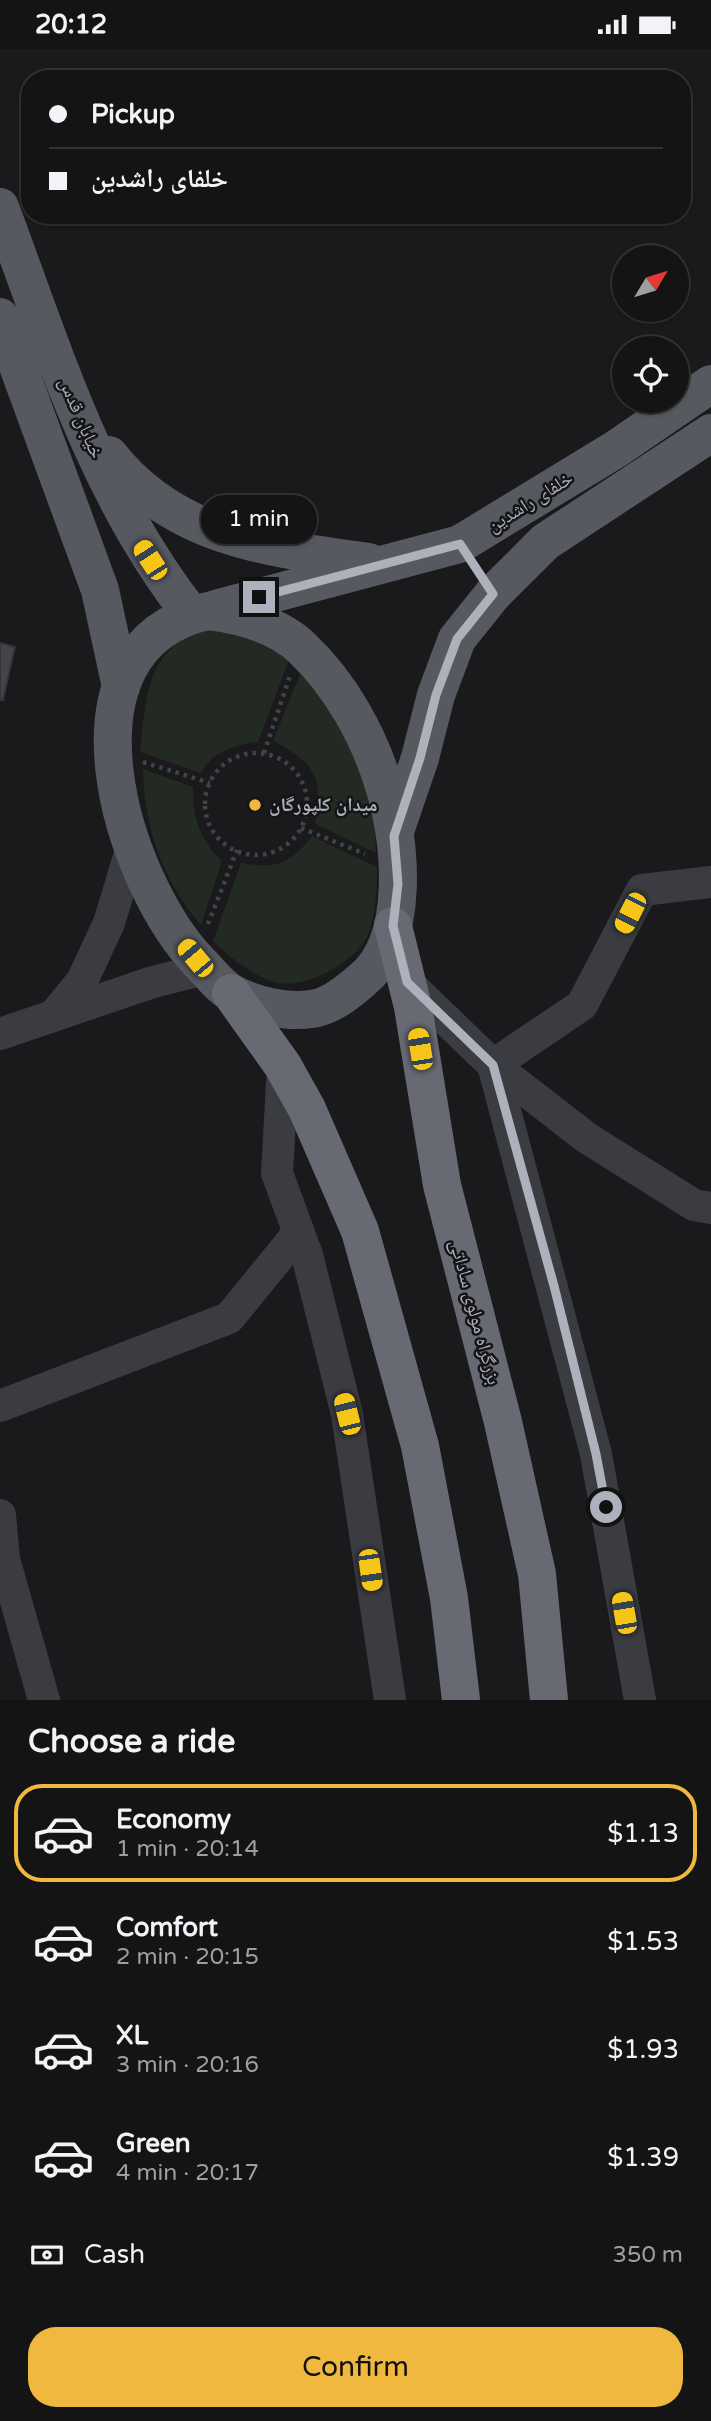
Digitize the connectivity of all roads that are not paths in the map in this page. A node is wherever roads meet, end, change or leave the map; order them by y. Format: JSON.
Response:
{"nodes":[{"id":1,"x":0,"y":207,"type":"edge"},
{"id":2,"x":0,"y":317,"type":"edge"},
{"id":3,"x":711,"y":384,"type":"edge"},
{"id":4,"x":77,"y":415,"type":"junction"},
{"id":5,"x":711,"y":433,"type":"edge"},
{"id":6,"x":460,"y":544,"type":"junction"},
{"id":7,"x":388,"y":565,"type":"junction"},
{"id":8,"x":493,"y":594,"type":"junction"},
{"id":9,"x":199,"y":613,"type":"junction"},
{"id":10,"x":121,"y":687,"type":"junction"},
{"id":11,"x":131,"y":850,"type":"junction"},
{"id":12,"x":395,"y":851,"type":"junction"},
{"id":13,"x":711,"y":881,"type":"edge"},
{"id":14,"x":393,"y":926,"type":"junction"},
{"id":15,"x":210,"y":973,"type":"junction"},
{"id":16,"x":407,"y":982,"type":"junction"},
{"id":17,"x":55,"y":1014,"type":"junction"},
{"id":18,"x":0,"y":1034,"type":"edge"},
{"id":19,"x":493,"y":1065,"type":"junction"},
{"id":20,"x":283,"y":1066,"type":"junction"},
{"id":21,"x":711,"y":1208,"type":"edge"},
{"id":22,"x":299,"y":1232,"type":"junction"},
{"id":23,"x":0,"y":1406,"type":"edge"},
{"id":24,"x":0,"y":1515,"type":"edge"},
{"id":25,"x":44,"y":1700,"type":"edge"},
{"id":26,"x":390,"y":1700,"type":"edge"},
{"id":27,"x":461,"y":1700,"type":"edge"},
{"id":28,"x":549,"y":1700,"type":"edge"},
{"id":29,"x":639,"y":1700,"type":"edge"}],
"edges":[{"from":1,"to":4,"type":"main road","name":"خیابان قدس"},
{"from":2,"to":10,"type":"main road","name":"خیابان قدس"},
{"from":3,"to":6,"type":"main road","name":"خلفای راشدین"},
{"from":4,"to":7,"type":"main road"},
{"from":4,"to":9,"type":"main road","name":"خیابان قدس"},
{"from":5,"to":8,"type":"main road","name":"خلفای راشدین"},
{"from":6,"to":7,"type":"main road","name":"خلفای راشدین"},
{"from":6,"to":8,"type":"main road"},
{"from":7,"to":9,"type":"main road","name":"خلفای راشدین"},
{"from":8,"to":12,"type":"main road","name":"خلفای راشدین"},
{"from":9,"to":10,"type":"main road"},
{"from":9,"to":12,"type":"main road"},
{"from":10,"to":11,"type":"main road"},
{"from":11,"to":15,"type":"main road"},
{"from":11,"to":17,"type":"street"},
{"from":12,"to":14,"type":"main road"},
{"from":13,"to":19,"type":"street"},
{"from":14,"to":15,"type":"main road"},
{"from":14,"to":16,"type":"highway","name":"بزرگراه مولوی ساداتی"},
{"from":15,"to":17,"type":"street"},
{"from":15,"to":20,"type":"highway"},
{"from":16,"to":19,"type":"street"},
{"from":16,"to":28,"type":"highway","name":"بزرگراه مولوی ساداتی"},
{"from":17,"to":18,"type":"street"},
{"from":19,"to":21,"type":"street"},
{"from":19,"to":29,"type":"street"},
{"from":20,"to":22,"type":"street"},
{"from":20,"to":27,"type":"highway"},
{"from":22,"to":23,"type":"street"},
{"from":22,"to":26,"type":"street"},
{"from":24,"to":25,"type":"street"}]}
